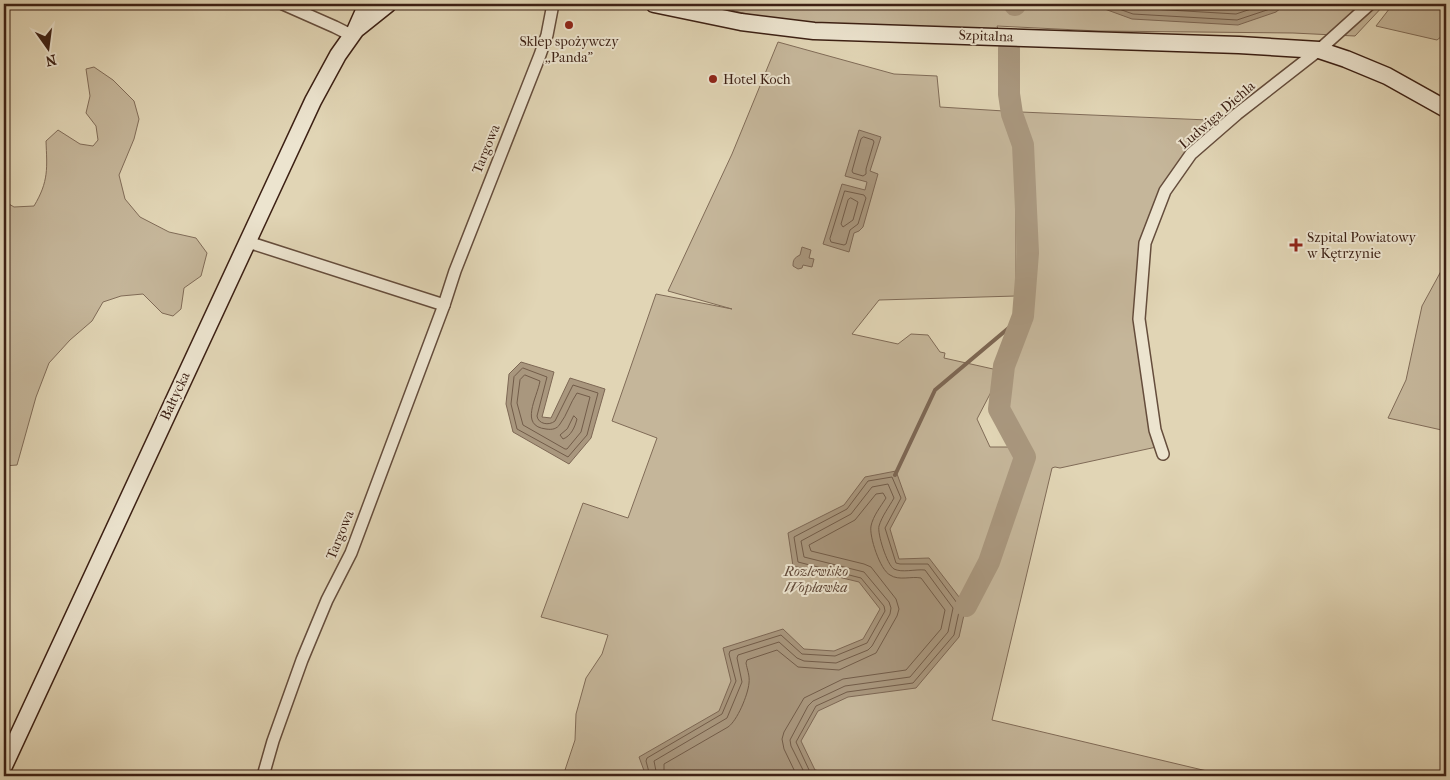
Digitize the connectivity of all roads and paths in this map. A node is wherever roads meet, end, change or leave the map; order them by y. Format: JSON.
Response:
{"nodes":[{"id":1,"x":283,"y":4,"type":"edge"},
{"id":2,"x":367,"y":4,"type":"edge"},
{"id":3,"x":388,"y":4,"type":"edge"},
{"id":4,"x":553,"y":4,"type":"edge"},
{"id":5,"x":654,"y":4,"type":"edge"},
{"id":6,"x":1370,"y":4,"type":"edge"},
{"id":7,"x":353,"y":33,"type":"junction"},
{"id":8,"x":1319,"y":50,"type":"junction"},
{"id":9,"x":1446,"y":109,"type":"edge"},
{"id":10,"x":248,"y":242,"type":"junction"},
{"id":11,"x":444,"y":305,"type":"junction"},
{"id":12,"x":1162,"y":454,"type":"dead end"},
{"id":13,"x":4,"y":766,"type":"edge"},
{"id":14,"x":263,"y":776,"type":"edge"}],
"edges":[{"from":1,"to":7,"type":"street"},
{"from":2,"to":7,"type":"main road","name":"Bałtycka"},
{"from":3,"to":7,"type":"main road","name":"Bałtycka"},
{"from":4,"to":11,"type":"street","name":"Targowa"},
{"from":5,"to":8,"type":"main road","name":"Szpitalna"},
{"from":6,"to":8,"type":"street","name":"Ludwiga Diehla"},
{"from":7,"to":10,"type":"main road","name":"Bałtycka"},
{"from":8,"to":9,"type":"main road","name":"Szpitalna"},
{"from":8,"to":12,"type":"street","name":"Ludwiga Diehla"},
{"from":10,"to":11,"type":"street"},
{"from":10,"to":13,"type":"main road","name":"Bałtycka"},
{"from":11,"to":14,"type":"street","name":"Targowa"}]}
